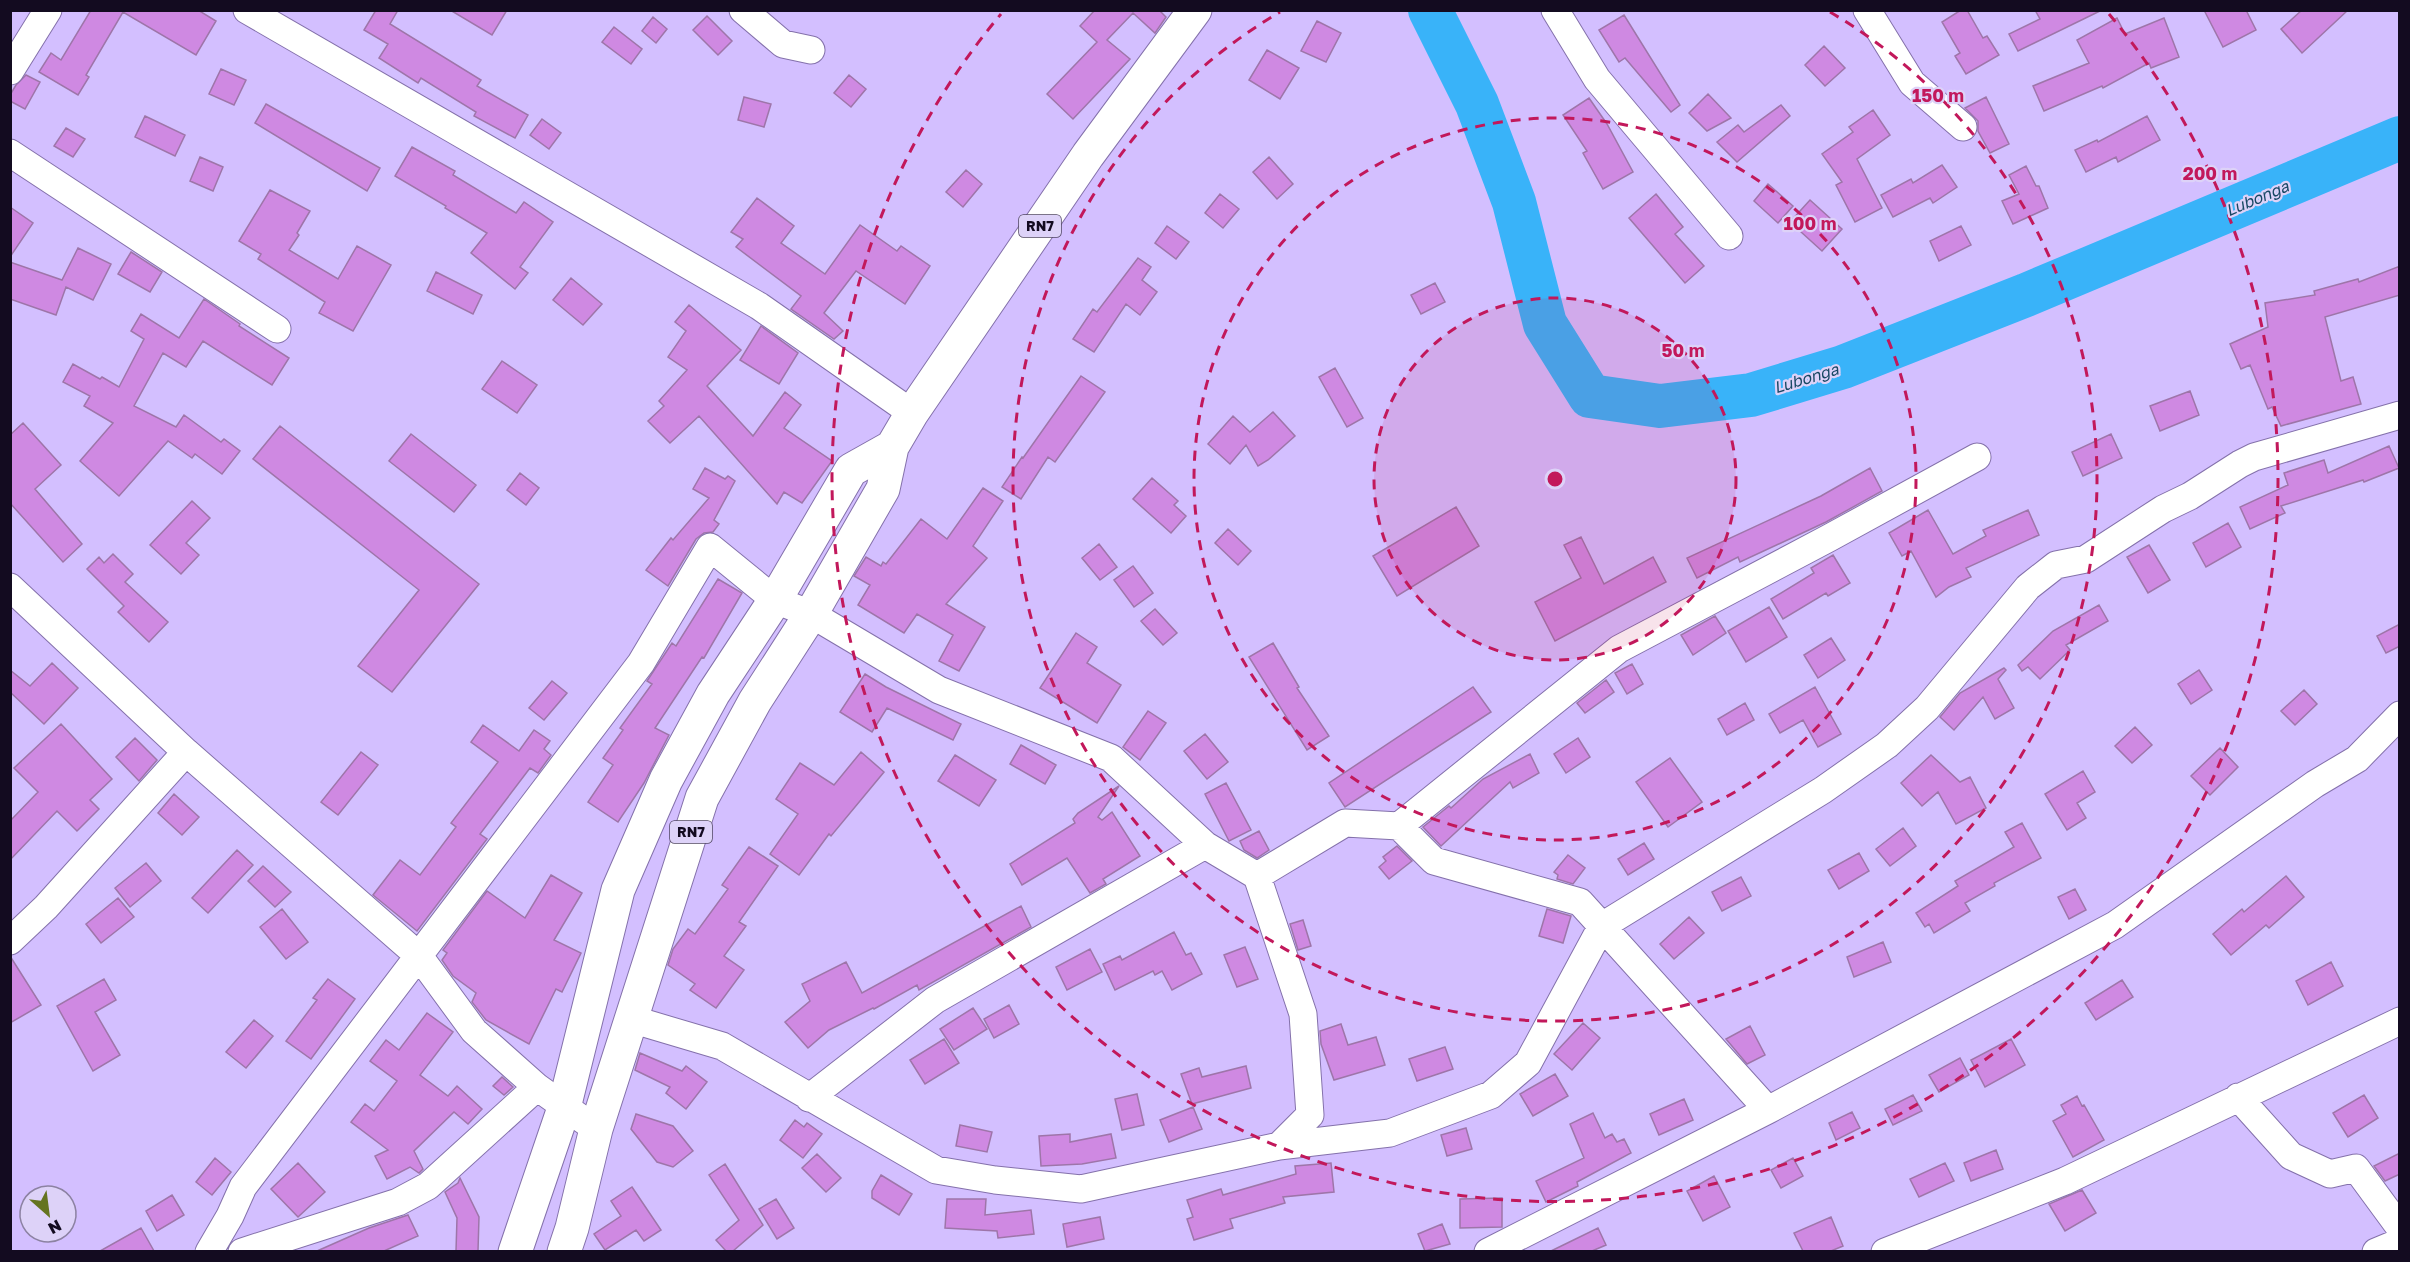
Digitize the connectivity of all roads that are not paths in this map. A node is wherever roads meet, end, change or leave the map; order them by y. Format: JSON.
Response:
{"nodes":[{"id":1,"x":48,"y":10,"type":"edge"},
{"id":2,"x":248,"y":10,"type":"edge"},
{"id":3,"x":743,"y":10,"type":"edge"},
{"id":4,"x":1195,"y":10,"type":"edge"},
{"id":5,"x":1555,"y":10,"type":"edge"},
{"id":6,"x":1867,"y":10,"type":"edge"},
{"id":7,"x":811,"y":50,"type":"dead end"},
{"id":8,"x":10,"y":72,"type":"edge"},
{"id":9,"x":1963,"y":127,"type":"dead end"},
{"id":10,"x":10,"y":153,"type":"edge"},
{"id":11,"x":1729,"y":236,"type":"dead end"},
{"id":12,"x":277,"y":329,"type":"dead end"},
{"id":13,"x":912,"y":413,"type":"junction"},
{"id":14,"x":2400,"y":415,"type":"edge"},
{"id":15,"x":892,"y":447,"type":"junction"},
{"id":16,"x":1977,"y":457,"type":"dead end"},
{"id":17,"x":10,"y":587,"type":"edge"},
{"id":18,"x":775,"y":600,"type":"junction"},
{"id":19,"x":810,"y":614,"type":"junction"},
{"id":20,"x":2400,"y":715,"type":"edge"},
{"id":21,"x":186,"y":752,"type":"junction"},
{"id":22,"x":666,"y":780,"type":"junction"},
{"id":23,"x":702,"y":798,"type":"junction"},
{"id":24,"x":1399,"y":826,"type":"junction"},
{"id":25,"x":1205,"y":845,"type":"junction"},
{"id":26,"x":1257,"y":876,"type":"junction"},
{"id":27,"x":1602,"y":926,"type":"junction"},
{"id":28,"x":10,"y":941,"type":"edge"},
{"id":29,"x":419,"y":956,"type":"junction"},
{"id":30,"x":631,"y":1019,"type":"junction"},
{"id":31,"x":2400,"y":1021,"type":"edge"},
{"id":32,"x":537,"y":1087,"type":"junction"},
{"id":33,"x":2238,"y":1097,"type":"junction"},
{"id":34,"x":809,"y":1098,"type":"junction"},
{"id":35,"x":564,"y":1108,"type":"junction"},
{"id":36,"x":1768,"y":1110,"type":"junction"},
{"id":37,"x":596,"y":1129,"type":"junction"},
{"id":38,"x":1279,"y":1146,"type":"junction"},
{"id":39,"x":2400,"y":1228,"type":"edge"},
{"id":40,"x":2400,"y":1242,"type":"edge"},
{"id":41,"x":209,"y":1251,"type":"edge"},
{"id":42,"x":242,"y":1251,"type":"edge"},
{"id":43,"x":515,"y":1251,"type":"edge"},
{"id":44,"x":564,"y":1251,"type":"edge"},
{"id":45,"x":1488,"y":1251,"type":"edge"},
{"id":46,"x":1886,"y":1251,"type":"edge"},
{"id":47,"x":2376,"y":1251,"type":"edge"}],
"edges":[{"from":1,"to":8,"type":"street"},
{"from":2,"to":13,"type":"street"},
{"from":3,"to":7,"type":"street"},
{"from":4,"to":13,"type":"main road","number":"RN7"},
{"from":5,"to":11,"type":"street"},
{"from":6,"to":9,"type":"street"},
{"from":10,"to":12,"type":"street"},
{"from":13,"to":15,"type":"main road","number":"RN7"},
{"from":14,"to":27,"type":"street"},
{"from":15,"to":18,"type":"main road","number":"RN7"},
{"from":15,"to":19,"type":"main road","number":"RN7"},
{"from":16,"to":24,"type":"street"},
{"from":17,"to":21,"type":"street"},
{"from":18,"to":19,"type":"street"},
{"from":18,"to":22,"type":"main road","number":"RN7"},
{"from":18,"to":29,"type":"street"},
{"from":19,"to":23,"type":"main road","number":"RN7"},
{"from":19,"to":25,"type":"street"},
{"from":20,"to":36,"type":"street"},
{"from":21,"to":28,"type":"street"},
{"from":21,"to":29,"type":"street"},
{"from":22,"to":23,"type":"main road"},
{"from":22,"to":35,"type":"main road","number":"RN7"},
{"from":23,"to":30,"type":"main road","number":"RN7"},
{"from":24,"to":26,"type":"street"},
{"from":24,"to":27,"type":"street"},
{"from":25,"to":26,"type":"street"},
{"from":25,"to":34,"type":"street"},
{"from":26,"to":38,"type":"street"},
{"from":27,"to":36,"type":"street"},
{"from":27,"to":38,"type":"street"},
{"from":29,"to":32,"type":"street"},
{"from":29,"to":41,"type":"street"},
{"from":30,"to":34,"type":"street"},
{"from":30,"to":37,"type":"main road","number":"RN7"},
{"from":31,"to":33,"type":"street"},
{"from":32,"to":35,"type":"street"},
{"from":32,"to":42,"type":"street"},
{"from":33,"to":39,"type":"street"},
{"from":33,"to":46,"type":"street"},
{"from":34,"to":38,"type":"street"},
{"from":35,"to":37,"type":"street"},
{"from":35,"to":43,"type":"main road","number":"RN7"},
{"from":36,"to":45,"type":"street"},
{"from":37,"to":44,"type":"main road","number":"RN7"},
{"from":40,"to":47,"type":"street"}]}
